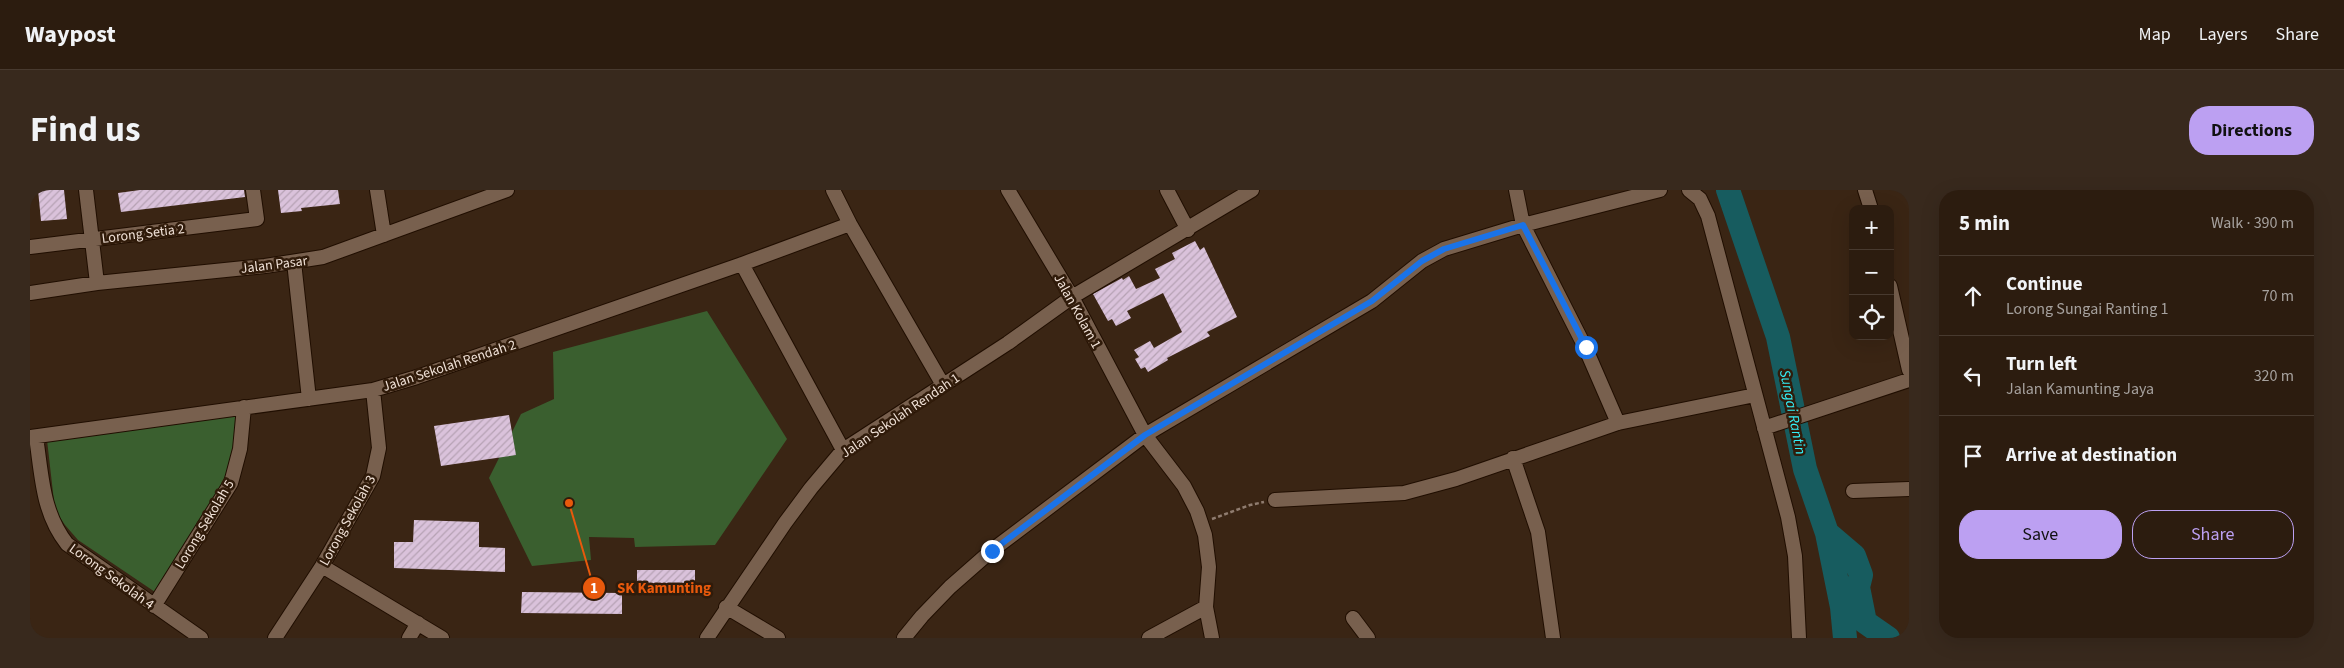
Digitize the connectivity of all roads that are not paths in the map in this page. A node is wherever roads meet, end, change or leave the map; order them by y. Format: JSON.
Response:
{"nodes":[{"id":1,"x":86,"y":190,"type":"edge"},
{"id":2,"x":253,"y":190,"type":"edge"},
{"id":3,"x":376,"y":190,"type":"edge"},
{"id":4,"x":507,"y":190,"type":"edge"},
{"id":5,"x":833,"y":190,"type":"edge"},
{"id":6,"x":1008,"y":190,"type":"edge"},
{"id":7,"x":1167,"y":190,"type":"edge"},
{"id":8,"x":1252,"y":190,"type":"edge"},
{"id":9,"x":1516,"y":190,"type":"edge"},
{"id":10,"x":1660,"y":190,"type":"edge"},
{"id":11,"x":1689,"y":190,"type":"edge"},
{"id":12,"x":1864,"y":190,"type":"edge"},
{"id":13,"x":1870,"y":205,"type":"edge"},
{"id":14,"x":850,"y":224,"type":"junction"},
{"id":15,"x":1523,"y":225,"type":"junction"},
{"id":16,"x":1188,"y":230,"type":"junction"},
{"id":17,"x":384,"y":235,"type":"junction"},
{"id":18,"x":92,"y":240,"type":"junction"},
{"id":19,"x":30,"y":247,"type":"edge"},
{"id":20,"x":294,"y":262,"type":"junction"},
{"id":21,"x":742,"y":264,"type":"junction"},
{"id":22,"x":97,"y":283,"type":"junction"},
{"id":23,"x":30,"y":293,"type":"edge"},
{"id":24,"x":1892,"y":295,"type":"edge"},
{"id":25,"x":1072,"y":298,"type":"junction"},
{"id":26,"x":1909,"y":370,"type":"edge"},
{"id":27,"x":1909,"y":380,"type":"edge"},
{"id":28,"x":943,"y":385,"type":"junction"},
{"id":29,"x":373,"y":390,"type":"junction"},
{"id":30,"x":1755,"y":395,"type":"junction"},
{"id":31,"x":309,"y":399,"type":"junction"},
{"id":32,"x":244,"y":407,"type":"junction"},
{"id":33,"x":1618,"y":424,"type":"junction"},
{"id":34,"x":1764,"y":428,"type":"junction"},
{"id":35,"x":1145,"y":435,"type":"junction"},
{"id":36,"x":33,"y":437,"type":"edge"},
{"id":37,"x":843,"y":450,"type":"junction"},
{"id":38,"x":1513,"y":458,"type":"junction"},
{"id":39,"x":1909,"y":489,"type":"edge"},
{"id":40,"x":1853,"y":492,"type":"dead end"},
{"id":41,"x":1275,"y":500,"type":"road end"},
{"id":42,"x":322,"y":566,"type":"junction"},
{"id":43,"x":154,"y":606,"type":"junction"},
{"id":44,"x":1206,"y":607,"type":"junction"},
{"id":45,"x":726,"y":608,"type":"junction"},
{"id":46,"x":1353,"y":618,"type":"dead end"},
{"id":47,"x":418,"y":623,"type":"junction"},
{"id":48,"x":201,"y":638,"type":"edge"},
{"id":49,"x":275,"y":638,"type":"edge"},
{"id":50,"x":409,"y":638,"type":"edge"},
{"id":51,"x":442,"y":638,"type":"edge"},
{"id":52,"x":707,"y":638,"type":"edge"},
{"id":53,"x":778,"y":638,"type":"edge"},
{"id":54,"x":904,"y":638,"type":"edge"},
{"id":55,"x":1149,"y":638,"type":"edge"},
{"id":56,"x":1212,"y":638,"type":"edge"},
{"id":57,"x":1368,"y":638,"type":"edge"},
{"id":58,"x":1553,"y":638,"type":"edge"},
{"id":59,"x":1799,"y":638,"type":"edge"}],
"edges":[{"from":1,"to":18,"type":"street"},
{"from":2,"to":18,"type":"street","name":"Lorong Setia 2"},
{"from":3,"to":17,"type":"street"},
{"from":4,"to":17,"type":"street","name":"Jalan Pasar"},
{"from":5,"to":14,"type":"street"},
{"from":6,"to":25,"type":"street","name":"Jalan Kolam 1"},
{"from":7,"to":16,"type":"street"},
{"from":8,"to":16,"type":"street","name":"Jalan Sekolah Rendah 1"},
{"from":9,"to":15,"type":"street"},
{"from":10,"to":15,"type":"street"},
{"from":11,"to":30,"type":"street"},
{"from":12,"to":13,"type":"street"},
{"from":14,"to":21,"type":"street","name":"Jalan Sekolah Rendah 2"},
{"from":14,"to":28,"type":"street"},
{"from":15,"to":33,"type":"street"},
{"from":15,"to":35,"type":"street"},
{"from":16,"to":25,"type":"street","name":"Jalan Sekolah Rendah 1"},
{"from":17,"to":20,"type":"street","name":"Jalan Pasar"},
{"from":18,"to":19,"type":"street","name":"Lorong Setia 2"},
{"from":18,"to":22,"type":"street"},
{"from":20,"to":22,"type":"street","name":"Jalan Pasar"},
{"from":20,"to":31,"type":"street"},
{"from":21,"to":29,"type":"street","name":"Jalan Sekolah Rendah 2"},
{"from":21,"to":37,"type":"street"},
{"from":22,"to":23,"type":"street","name":"Jalan Pasar"},
{"from":24,"to":26,"type":"street"},
{"from":25,"to":28,"type":"street","name":"Jalan Sekolah Rendah 1"},
{"from":25,"to":35,"type":"street","name":"Jalan Kolam 1"},
{"from":27,"to":34,"type":"street"},
{"from":28,"to":37,"type":"street","name":"Jalan Sekolah Rendah 1"},
{"from":29,"to":31,"type":"street","name":"Jalan Sekolah Rendah 2"},
{"from":29,"to":42,"type":"street","name":"Lorong Sekolah 3"},
{"from":30,"to":33,"type":"street"},
{"from":30,"to":34,"type":"street"},
{"from":31,"to":32,"type":"street","name":"Jalan Sekolah Rendah 2"},
{"from":32,"to":36,"type":"street","name":"Jalan Sekolah Rendah 2"},
{"from":32,"to":43,"type":"street","name":"Lorong Sekolah 5"},
{"from":33,"to":38,"type":"street"},
{"from":34,"to":59,"type":"street"},
{"from":35,"to":44,"type":"street","name":"Jalan Kolam 1"},
{"from":35,"to":54,"type":"street"},
{"from":36,"to":43,"type":"street","name":"Lorong Sekolah 4"},
{"from":37,"to":45,"type":"street","name":"Jalan Sekolah Rendah 1"},
{"from":38,"to":41,"type":"street"},
{"from":38,"to":58,"type":"street"},
{"from":39,"to":40,"type":"street"},
{"from":42,"to":47,"type":"street"},
{"from":42,"to":49,"type":"street","name":"Lorong Sekolah 3"},
{"from":43,"to":48,"type":"street","name":"Lorong Sekolah 4"},
{"from":44,"to":55,"type":"street"},
{"from":44,"to":56,"type":"street","name":"Jalan Kolam 1"},
{"from":45,"to":52,"type":"street","name":"Jalan Sekolah Rendah 1"},
{"from":45,"to":53,"type":"street"},
{"from":46,"to":57,"type":"street"},
{"from":47,"to":50,"type":"street"},
{"from":47,"to":51,"type":"street"}]}
